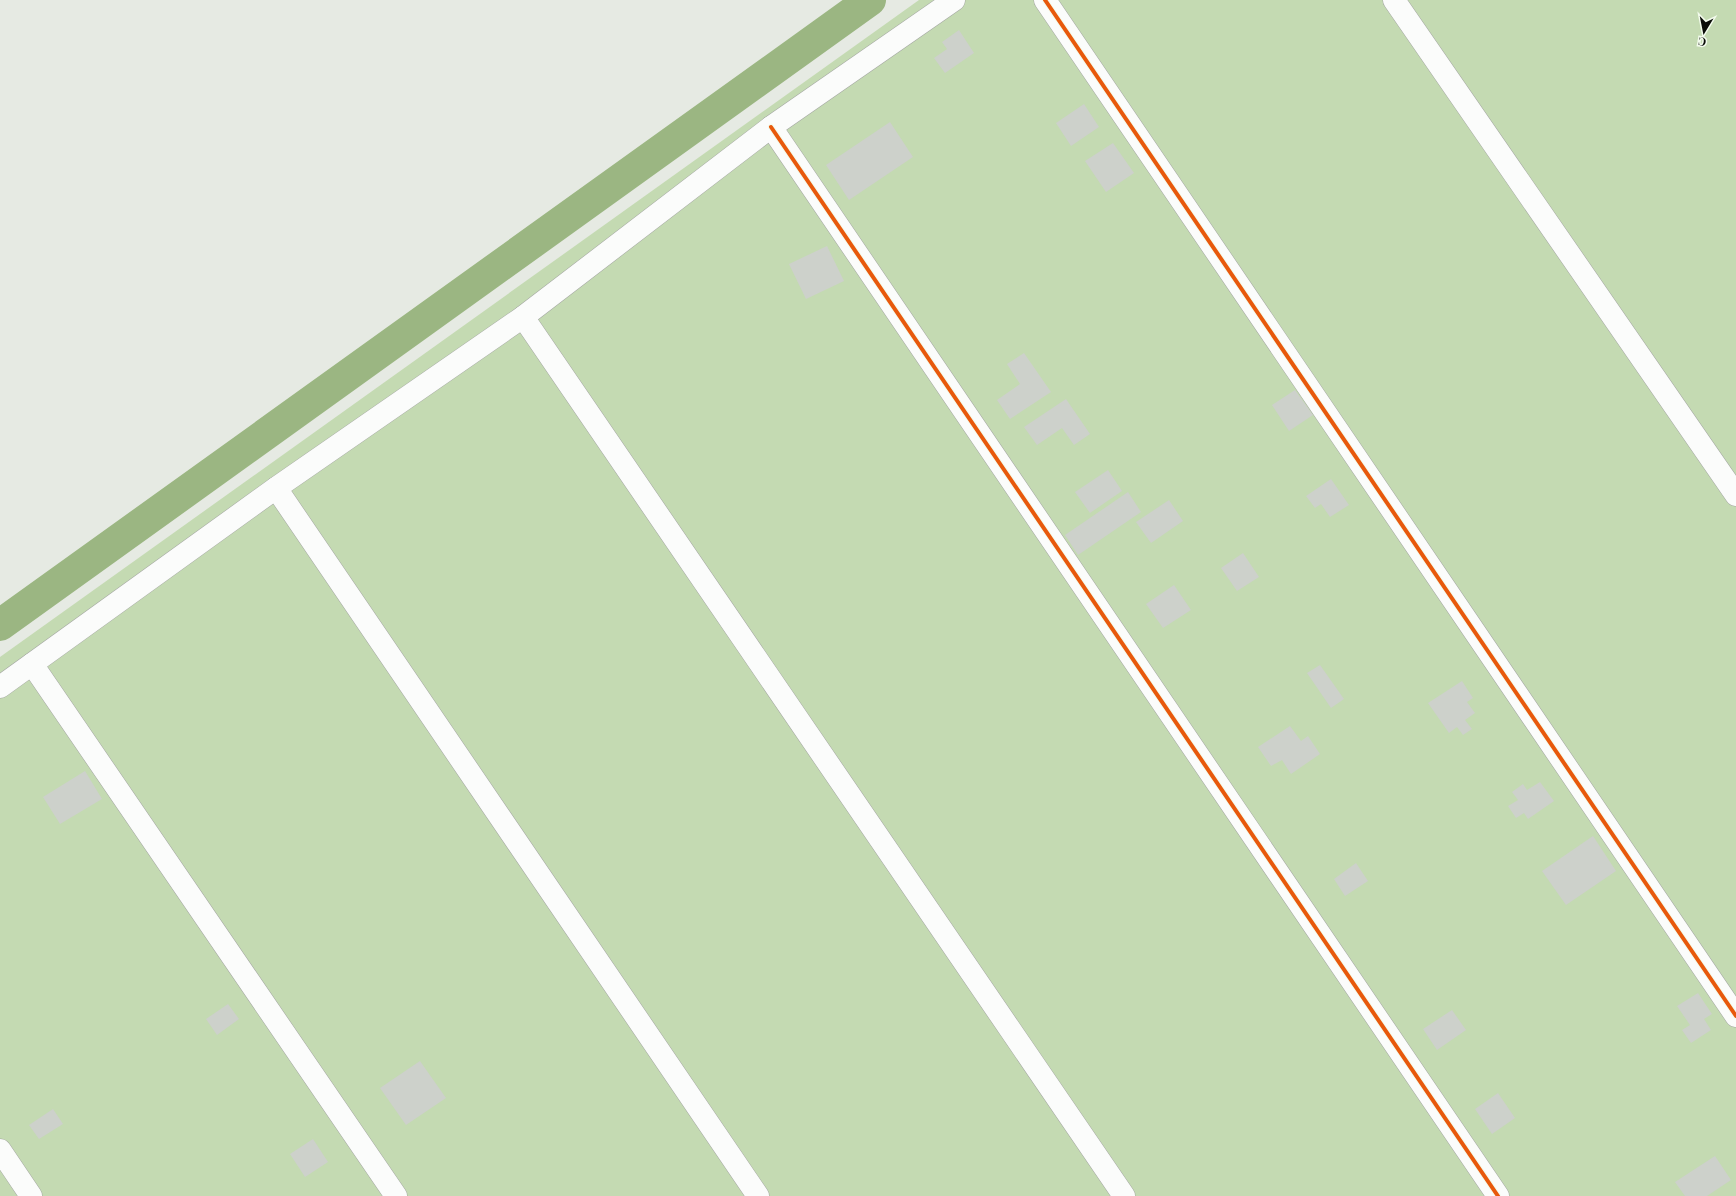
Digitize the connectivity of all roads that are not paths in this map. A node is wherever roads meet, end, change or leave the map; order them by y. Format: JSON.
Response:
{"nodes":[{"id":1,"x":954,"y":0,"type":"edge"},
{"id":2,"x":1045,"y":0,"type":"edge"},
{"id":3,"x":1394,"y":0,"type":"edge"},
{"id":4,"x":771,"y":127,"type":"junction"},
{"id":5,"x":523,"y":317,"type":"junction"},
{"id":6,"x":276,"y":488,"type":"junction"},
{"id":7,"x":1736,"y":495,"type":"edge"},
{"id":8,"x":32,"y":664,"type":"junction"},
{"id":9,"x":0,"y":687,"type":"edge"},
{"id":10,"x":1736,"y":1016,"type":"edge"},
{"id":11,"x":0,"y":1150,"type":"edge"},
{"id":12,"x":31,"y":1196,"type":"edge"},
{"id":13,"x":396,"y":1196,"type":"edge"},
{"id":14,"x":758,"y":1196,"type":"edge"},
{"id":15,"x":1124,"y":1196,"type":"edge"},
{"id":16,"x":1498,"y":1196,"type":"edge"}],
"edges":[{"from":1,"to":4,"type":"street"},
{"from":2,"to":10,"type":"street"},
{"from":3,"to":7,"type":"street"},
{"from":4,"to":5,"type":"street"},
{"from":4,"to":16,"type":"street"},
{"from":5,"to":6,"type":"street"},
{"from":5,"to":15,"type":"street"},
{"from":6,"to":8,"type":"street"},
{"from":6,"to":14,"type":"street"},
{"from":8,"to":9,"type":"street"},
{"from":8,"to":13,"type":"street"},
{"from":11,"to":12,"type":"street"}]}
